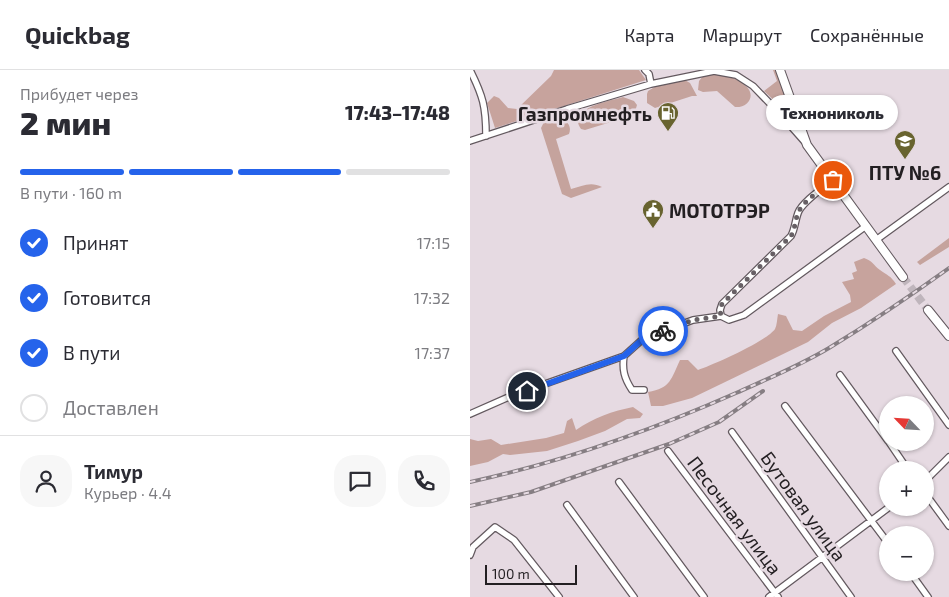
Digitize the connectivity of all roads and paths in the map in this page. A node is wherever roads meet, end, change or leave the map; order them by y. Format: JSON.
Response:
{"nodes":[{"id":1,"x":470,"y":70,"type":"edge"},
{"id":2,"x":646,"y":70,"type":"edge"},
{"id":3,"x":714,"y":70,"type":"edge"},
{"id":4,"x":780,"y":70,"type":"edge"},
{"id":5,"x":651,"y":84,"type":"junction"},
{"id":6,"x":486,"y":136,"type":"junction"},
{"id":7,"x":470,"y":141,"type":"edge"},
{"id":8,"x":807,"y":145,"type":"junction"},
{"id":9,"x":833,"y":180,"type":"junction"},
{"id":10,"x":949,"y":187,"type":"edge"},
{"id":11,"x":866,"y":226,"type":"junction"},
{"id":12,"x":876,"y":240,"type":"junction"},
{"id":13,"x":903,"y":277,"type":"tunnel mouth"},
{"id":14,"x":928,"y":310,"type":"tunnel mouth"},
{"id":15,"x":721,"y":316,"type":"junction"},
{"id":16,"x":949,"y":336,"type":"edge"},
{"id":17,"x":896,"y":351,"type":"dead end"},
{"id":18,"x":624,"y":356,"type":"junction"},
{"id":19,"x":840,"y":375,"type":"dead end"},
{"id":20,"x":644,"y":390,"type":"dead end"},
{"id":21,"x":785,"y":406,"type":"dead end"},
{"id":22,"x":470,"y":414,"type":"edge"},
{"id":23,"x":949,"y":425,"type":"edge"},
{"id":24,"x":879,"y":429,"type":"edge"},
{"id":25,"x":732,"y":432,"type":"dead end"},
{"id":26,"x":668,"y":451,"type":"dead end"},
{"id":27,"x":949,"y":457,"type":"edge"},
{"id":28,"x":934,"y":473,"type":"edge"},
{"id":29,"x":619,"y":482,"type":"dead end"},
{"id":30,"x":567,"y":505,"type":"dead end"},
{"id":31,"x":934,"y":505,"type":"edge"},
{"id":32,"x":879,"y":514,"type":"edge"},
{"id":33,"x":870,"y":520,"type":"junction"},
{"id":34,"x":949,"y":526,"type":"edge"},
{"id":35,"x":879,"y":532,"type":"edge"},
{"id":36,"x":470,"y":555,"type":"edge"},
{"id":37,"x":822,"y":557,"type":"junction"},
{"id":38,"x":916,"y":581,"type":"edge"},
{"id":39,"x":777,"y":595,"type":"edge"},
{"id":40,"x":558,"y":597,"type":"edge"},
{"id":41,"x":634,"y":597,"type":"edge"},
{"id":42,"x":704,"y":597,"type":"edge"},
{"id":43,"x":769,"y":597,"type":"edge"},
{"id":44,"x":851,"y":597,"type":"edge"},
{"id":45,"x":928,"y":597,"type":"edge"}],
"edges":[{"from":1,"to":6,"type":"street"},
{"from":2,"to":5,"type":"street"},
{"from":3,"to":5,"type":"street"},
{"from":3,"to":8,"type":"street"},
{"from":4,"to":8,"type":"main road"},
{"from":5,"to":6,"type":"street"},
{"from":6,"to":7,"type":"street"},
{"from":8,"to":9,"type":"main road"},
{"from":9,"to":11,"type":"main road"},
{"from":9,"to":15,"type":"street"},
{"from":10,"to":12,"type":"street"},
{"from":11,"to":12,"type":"main road"},
{"from":11,"to":15,"type":"street"},
{"from":12,"to":13,"type":"main road"},
{"from":14,"to":16,"type":"main road"},
{"from":15,"to":18,"type":"street"},
{"from":17,"to":23,"type":"street"},
{"from":18,"to":20,"type":"street"},
{"from":18,"to":22,"type":"street"},
{"from":19,"to":24,"type":"street"},
{"from":21,"to":33,"type":"street"},
{"from":25,"to":37,"type":"street","name":"Бутовая улица"},
{"from":26,"to":39,"type":"street","name":"Песочная улица"},
{"from":27,"to":28,"type":"street"},
{"from":29,"to":42,"type":"street"},
{"from":30,"to":41,"type":"street"},
{"from":31,"to":34,"type":"street"},
{"from":32,"to":33,"type":"street"},
{"from":33,"to":35,"type":"street"},
{"from":33,"to":37,"type":"street"},
{"from":36,"to":40,"type":"street"},
{"from":37,"to":39,"type":"street"},
{"from":37,"to":44,"type":"street","name":"Бутовая улица"},
{"from":38,"to":45,"type":"street"},
{"from":39,"to":43,"type":"street"}]}
